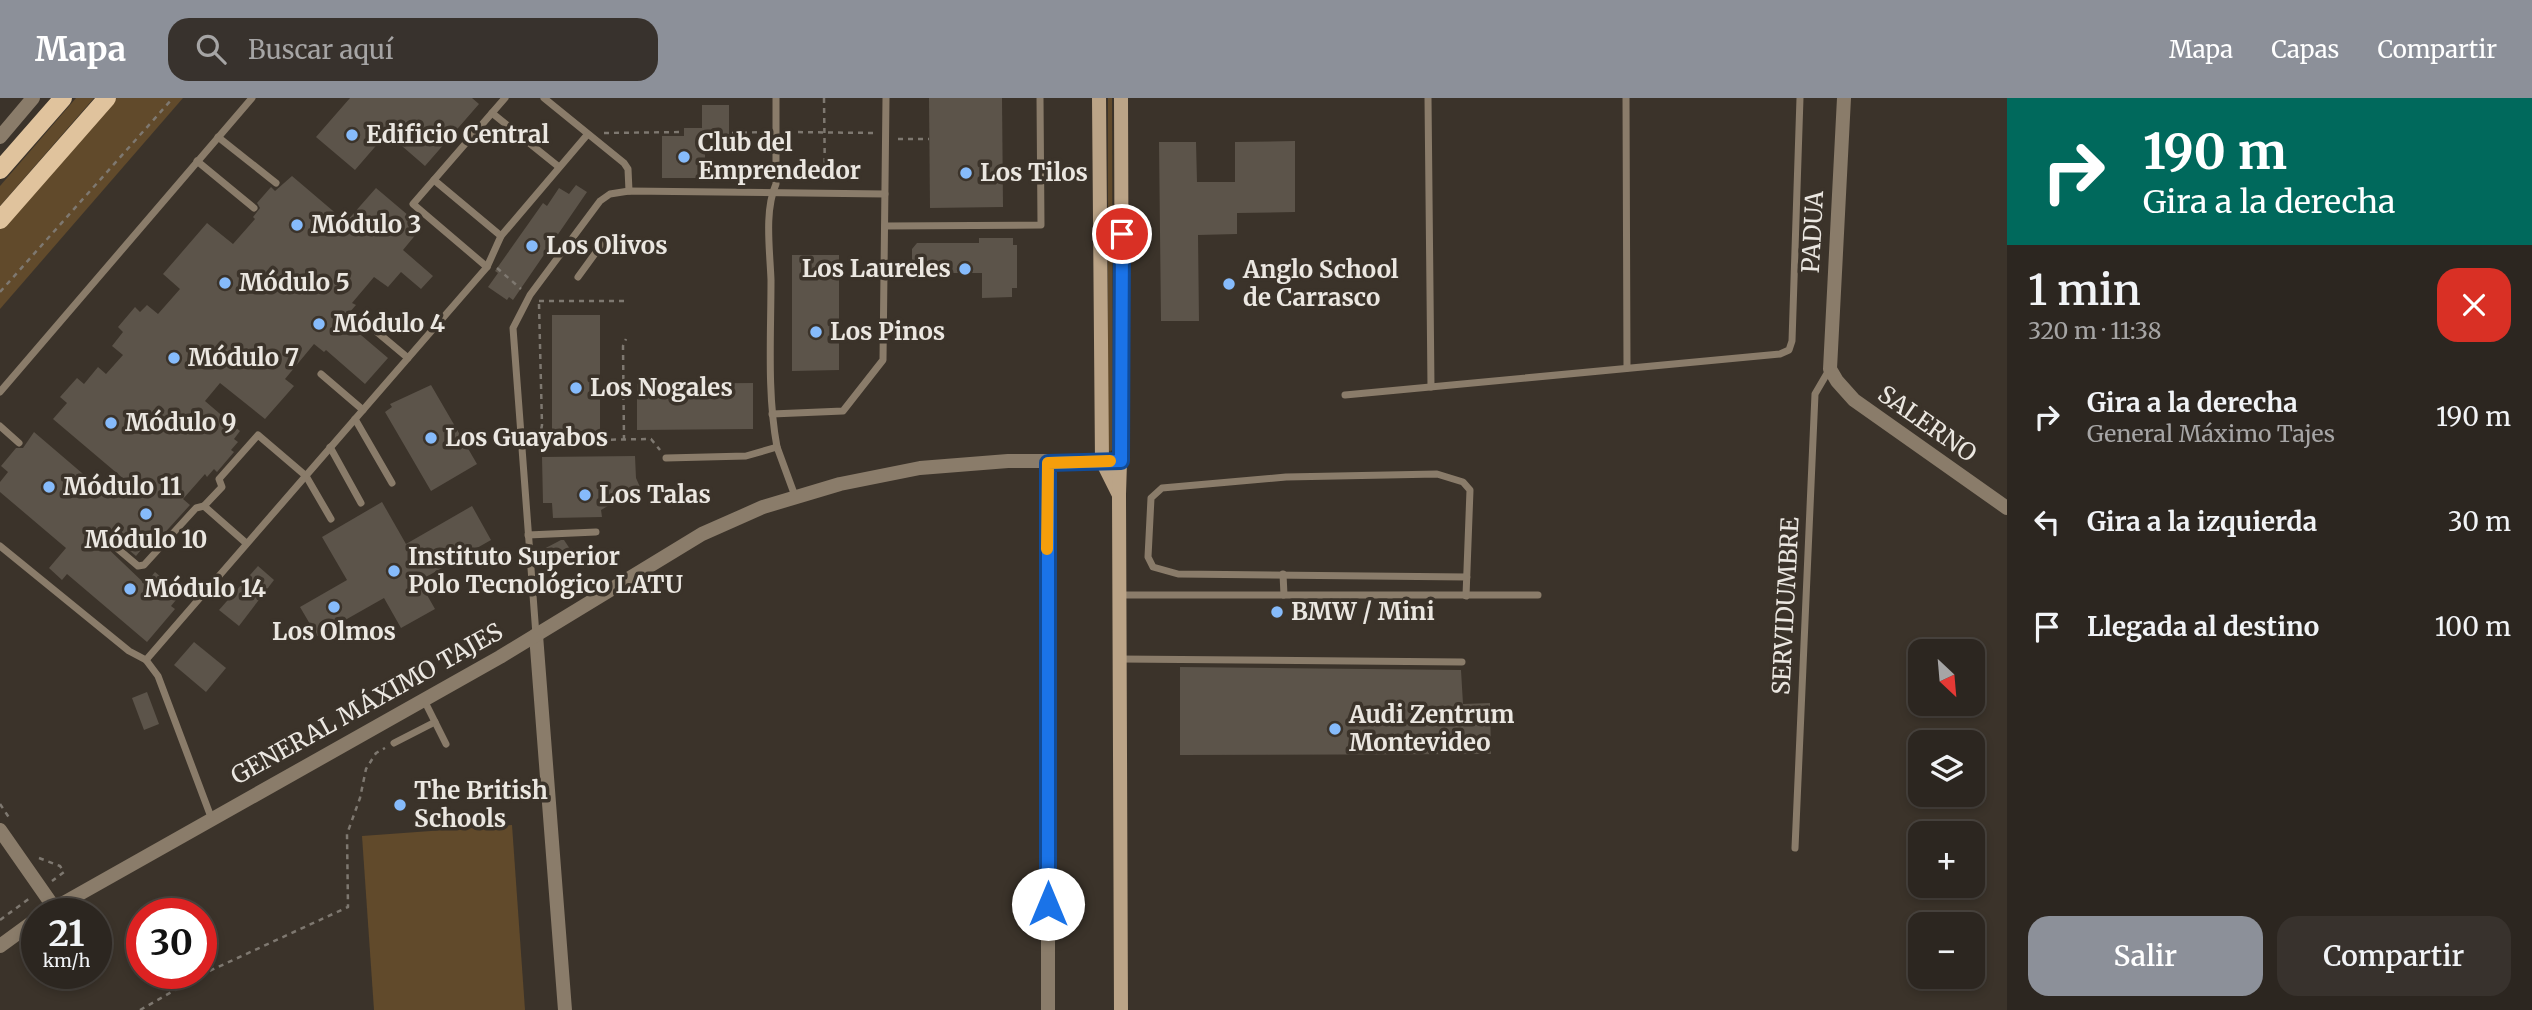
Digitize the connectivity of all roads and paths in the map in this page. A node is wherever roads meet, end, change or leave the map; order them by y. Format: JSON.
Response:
{"nodes":[{"id":1,"x":33,"y":98,"type":"edge"},
{"id":2,"x":63,"y":98,"type":"edge"},
{"id":3,"x":107,"y":98,"type":"edge"},
{"id":4,"x":173,"y":98,"type":"edge"},
{"id":5,"x":252,"y":98,"type":"edge"},
{"id":6,"x":505,"y":98,"type":"edge"},
{"id":7,"x":544,"y":98,"type":"edge"},
{"id":8,"x":776,"y":98,"type":"edge"},
{"id":9,"x":824,"y":98,"type":"edge"},
{"id":10,"x":886,"y":98,"type":"edge"},
{"id":11,"x":1040,"y":98,"type":"edge"},
{"id":12,"x":1099,"y":98,"type":"edge"},
{"id":13,"x":1121,"y":98,"type":"edge"},
{"id":14,"x":1428,"y":98,"type":"edge"},
{"id":15,"x":1626,"y":98,"type":"edge"},
{"id":16,"x":1800,"y":98,"type":"edge"},
{"id":17,"x":1844,"y":98,"type":"edge"},
{"id":18,"x":492,"y":113,"type":"junction"},
{"id":19,"x":824,"y":131,"type":"junction"},
{"id":20,"x":684,"y":132,"type":"dead end"},
{"id":21,"x":777,"y":132,"type":"junction"},
{"id":22,"x":732,"y":133,"type":"dead end"},
{"id":23,"x":587,"y":135,"type":"junction"},
{"id":24,"x":0,"y":137,"type":"edge"},
{"id":25,"x":218,"y":137,"type":"junction"},
{"id":26,"x":885,"y":139,"type":"junction"},
{"id":27,"x":929,"y":139,"type":"dead end"},
{"id":28,"x":197,"y":161,"type":"junction"},
{"id":29,"x":559,"y":166,"type":"junction"},
{"id":30,"x":0,"y":170,"type":"edge"},
{"id":31,"x":434,"y":180,"type":"junction"},
{"id":32,"x":276,"y":183,"type":"dead end"},
{"id":33,"x":629,"y":191,"type":"junction"},
{"id":34,"x":772,"y":193,"type":"junction"},
{"id":35,"x":826,"y":194,"type":"junction"},
{"id":36,"x":885,"y":194,"type":"junction"},
{"id":37,"x":254,"y":208,"type":"dead end"},
{"id":38,"x":0,"y":220,"type":"edge"},
{"id":39,"x":885,"y":226,"type":"junction"},
{"id":40,"x":501,"y":236,"type":"junction"},
{"id":41,"x":626,"y":241,"type":"dead end"},
{"id":42,"x":489,"y":264,"type":"junction"},
{"id":43,"x":578,"y":277,"type":"dead end"},
{"id":44,"x":521,"y":289,"type":"dead end"},
{"id":45,"x":0,"y":292,"type":"edge"},
{"id":46,"x":530,"y":295,"type":"junction"},
{"id":47,"x":539,"y":301,"type":"junction"},
{"id":48,"x":626,"y":301,"type":"dead end"},
{"id":49,"x":359,"y":317,"type":"dead end"},
{"id":50,"x":626,"y":339,"type":"dead end"},
{"id":51,"x":408,"y":358,"type":"junction"},
{"id":52,"x":1627,"y":368,"type":"junction"},
{"id":53,"x":1830,"y":369,"type":"junction"},
{"id":54,"x":321,"y":374,"type":"dead end"},
{"id":55,"x":1431,"y":387,"type":"junction"},
{"id":56,"x":0,"y":392,"type":"edge"},
{"id":57,"x":1345,"y":395,"type":"dead end"},
{"id":58,"x":363,"y":410,"type":"junction"},
{"id":59,"x":772,"y":414,"type":"junction"},
{"id":60,"x":355,"y":419,"type":"junction"},
{"id":61,"x":0,"y":426,"type":"edge"},
{"id":62,"x":624,"y":440,"type":"junction"},
{"id":63,"x":539,"y":441,"type":"junction"},
{"id":64,"x":521,"y":442,"type":"junction"},
{"id":65,"x":19,"y":443,"type":"dead end"},
{"id":66,"x":330,"y":447,"type":"junction"},
{"id":67,"x":777,"y":447,"type":"junction"},
{"id":68,"x":666,"y":458,"type":"joint"},
{"id":69,"x":1102,"y":461,"type":"junction"},
{"id":70,"x":1121,"y":461,"type":"junction"},
{"id":71,"x":1048,"y":463,"type":"junction"},
{"id":72,"x":306,"y":475,"type":"junction"},
{"id":73,"x":392,"y":483,"type":"dead end"},
{"id":74,"x":1119,"y":494,"type":"junction"},
{"id":75,"x":795,"y":496,"type":"junction"},
{"id":76,"x":361,"y":503,"type":"dead end"},
{"id":77,"x":204,"y":506,"type":"junction"},
{"id":78,"x":2007,"y":508,"type":"edge"},
{"id":79,"x":331,"y":519,"type":"dead end"},
{"id":80,"x":596,"y":532,"type":"dead end"},
{"id":81,"x":528,"y":535,"type":"junction"},
{"id":82,"x":105,"y":538,"type":"dead end"},
{"id":83,"x":246,"y":543,"type":"junction"},
{"id":84,"x":0,"y":546,"type":"edge"},
{"id":85,"x":1283,"y":573,"type":"junction"},
{"id":86,"x":1467,"y":577,"type":"junction"},
{"id":87,"x":1120,"y":594,"type":"junction"},
{"id":88,"x":1284,"y":595,"type":"junction"},
{"id":89,"x":1538,"y":595,"type":"dead end"},
{"id":90,"x":1466,"y":596,"type":"junction"},
{"id":91,"x":536,"y":635,"type":"junction"},
{"id":92,"x":1119,"y":659,"type":"junction"},
{"id":93,"x":146,"y":660,"type":"junction"},
{"id":94,"x":1462,"y":662,"type":"dead end"},
{"id":95,"x":424,"y":699,"type":"junction"},
{"id":96,"x":435,"y":722,"type":"junction"},
{"id":97,"x":394,"y":743,"type":"joint"},
{"id":98,"x":446,"y":744,"type":"dead end"},
{"id":99,"x":0,"y":804,"type":"edge"},
{"id":100,"x":211,"y":817,"type":"junction"},
{"id":101,"x":16,"y":827,"type":"dead end"},
{"id":102,"x":0,"y":830,"type":"edge"},
{"id":103,"x":1795,"y":848,"type":"dead end"},
{"id":104,"x":32,"y":849,"type":"dead end"},
{"id":105,"x":55,"y":879,"type":"dead end"},
{"id":106,"x":32,"y":896,"type":"dead end"},
{"id":107,"x":41,"y":898,"type":"edge"},
{"id":108,"x":69,"y":898,"type":"edge"},
{"id":109,"x":0,"y":920,"type":"edge"},
{"id":110,"x":21,"y":931,"type":"edge"},
{"id":111,"x":0,"y":946,"type":"edge"},
{"id":112,"x":140,"y":1010,"type":"edge"},
{"id":113,"x":565,"y":1010,"type":"edge"},
{"id":114,"x":1048,"y":1010,"type":"edge"},
{"id":115,"x":1121,"y":1010,"type":"edge"}],
"edges":[{"from":1,"to":24,"type":"street"},
{"from":2,"to":30,"type":"main road"},
{"from":3,"to":38,"type":"main road"},
{"from":4,"to":45,"type":"path"},
{"from":5,"to":25,"type":"lane"},
{"from":6,"to":18,"type":"lane"},
{"from":7,"to":23,"type":"lane"},
{"from":8,"to":21,"type":"lane"},
{"from":9,"to":19,"type":"path"},
{"from":10,"to":26,"type":"lane"},
{"from":11,"to":39,"type":"lane"},
{"from":12,"to":69,"type":"street"},
{"from":13,"to":70,"type":"street"},
{"from":14,"to":55,"type":"lane"},
{"from":15,"to":52,"type":"lane"},
{"from":16,"to":52,"type":"lane"},
{"from":17,"to":53,"type":"street","name":"PADUA"},
{"from":18,"to":29,"type":"lane"},
{"from":18,"to":31,"type":"lane"},
{"from":19,"to":21,"type":"path"},
{"from":19,"to":26,"type":"path"},
{"from":19,"to":35,"type":"path"},
{"from":20,"to":23,"type":"path"},
{"from":21,"to":22,"type":"path"},
{"from":21,"to":34,"type":"lane"},
{"from":23,"to":29,"type":"lane"},
{"from":23,"to":33,"type":"lane"},
{"from":25,"to":28,"type":"lane"},
{"from":25,"to":32,"type":"lane"},
{"from":26,"to":27,"type":"path"},
{"from":26,"to":36,"type":"lane"},
{"from":28,"to":37,"type":"lane"},
{"from":28,"to":56,"type":"lane"},
{"from":29,"to":40,"type":"lane"},
{"from":31,"to":40,"type":"lane"},
{"from":31,"to":42,"type":"lane"},
{"from":33,"to":34,"type":"lane"},
{"from":33,"to":46,"type":"lane"},
{"from":34,"to":35,"type":"lane"},
{"from":34,"to":59,"type":"lane"},
{"from":35,"to":36,"type":"lane"},
{"from":36,"to":39,"type":"lane"},
{"from":39,"to":59,"type":"lane"},
{"from":40,"to":42,"type":"lane"},
{"from":41,"to":43,"type":"lane"},
{"from":42,"to":44,"type":"path"},
{"from":42,"to":51,"type":"lane"},
{"from":46,"to":47,"type":"path"},
{"from":46,"to":64,"type":"lane"},
{"from":47,"to":48,"type":"path"},
{"from":47,"to":63,"type":"path"},
{"from":49,"to":51,"type":"lane"},
{"from":50,"to":62,"type":"path"},
{"from":51,"to":58,"type":"lane"},
{"from":52,"to":55,"type":"lane"},
{"from":53,"to":78,"type":"street","name":"SALERNO"},
{"from":53,"to":103,"type":"lane","name":"SERVIDUMBRE"},
{"from":54,"to":58,"type":"lane"},
{"from":55,"to":57,"type":"lane"},
{"from":58,"to":60,"type":"lane"},
{"from":59,"to":67,"type":"lane"},
{"from":60,"to":66,"type":"lane"},
{"from":60,"to":73,"type":"lane"},
{"from":61,"to":65,"type":"lane"},
{"from":62,"to":63,"type":"path"},
{"from":62,"to":68,"type":"path"},
{"from":63,"to":64,"type":"path"},
{"from":64,"to":81,"type":"lane"},
{"from":66,"to":72,"type":"lane"},
{"from":66,"to":76,"type":"lane"},
{"from":67,"to":68,"type":"lane"},
{"from":67,"to":75,"type":"lane"},
{"from":69,"to":70,"type":"street","name":"GENERAL MÁXIMO TAJES"},
{"from":69,"to":71,"type":"street","name":"GENERAL MÁXIMO TAJES"},
{"from":69,"to":74,"type":"street"},
{"from":70,"to":74,"type":"street"},
{"from":71,"to":75,"type":"street","name":"GENERAL MÁXIMO TAJES"},
{"from":71,"to":114,"type":"street"},
{"from":72,"to":77,"type":"lane"},
{"from":72,"to":79,"type":"lane"},
{"from":72,"to":83,"type":"lane"},
{"from":74,"to":87,"type":"street"},
{"from":75,"to":91,"type":"street","name":"GENERAL MÁXIMO TAJES"},
{"from":77,"to":82,"type":"lane"},
{"from":77,"to":83,"type":"lane"},
{"from":80,"to":81,"type":"lane"},
{"from":81,"to":91,"type":"lane"},
{"from":83,"to":93,"type":"lane"},
{"from":84,"to":93,"type":"lane"},
{"from":85,"to":86,"type":"lane"},
{"from":85,"to":86,"type":"lane"},
{"from":85,"to":88,"type":"lane"},
{"from":86,"to":90,"type":"lane"},
{"from":87,"to":88,"type":"lane"},
{"from":87,"to":92,"type":"street"},
{"from":88,"to":90,"type":"lane"},
{"from":89,"to":90,"type":"lane"},
{"from":91,"to":95,"type":"street","name":"GENERAL MÁXIMO TAJES"},
{"from":91,"to":113,"type":"street"},
{"from":92,"to":94,"type":"lane"},
{"from":92,"to":115,"type":"street"},
{"from":93,"to":100,"type":"lane"},
{"from":95,"to":96,"type":"lane"},
{"from":95,"to":100,"type":"street","name":"GENERAL MÁXIMO TAJES"},
{"from":96,"to":97,"type":"lane"},
{"from":96,"to":98,"type":"lane"},
{"from":97,"to":112,"type":"path"},
{"from":99,"to":101,"type":"path"},
{"from":100,"to":108,"type":"street","name":"GENERAL MÁXIMO TAJES"},
{"from":102,"to":107,"type":"street"},
{"from":104,"to":105,"type":"path"},
{"from":106,"to":109,"type":"path"},
{"from":110,"to":111,"type":"street"}]}
